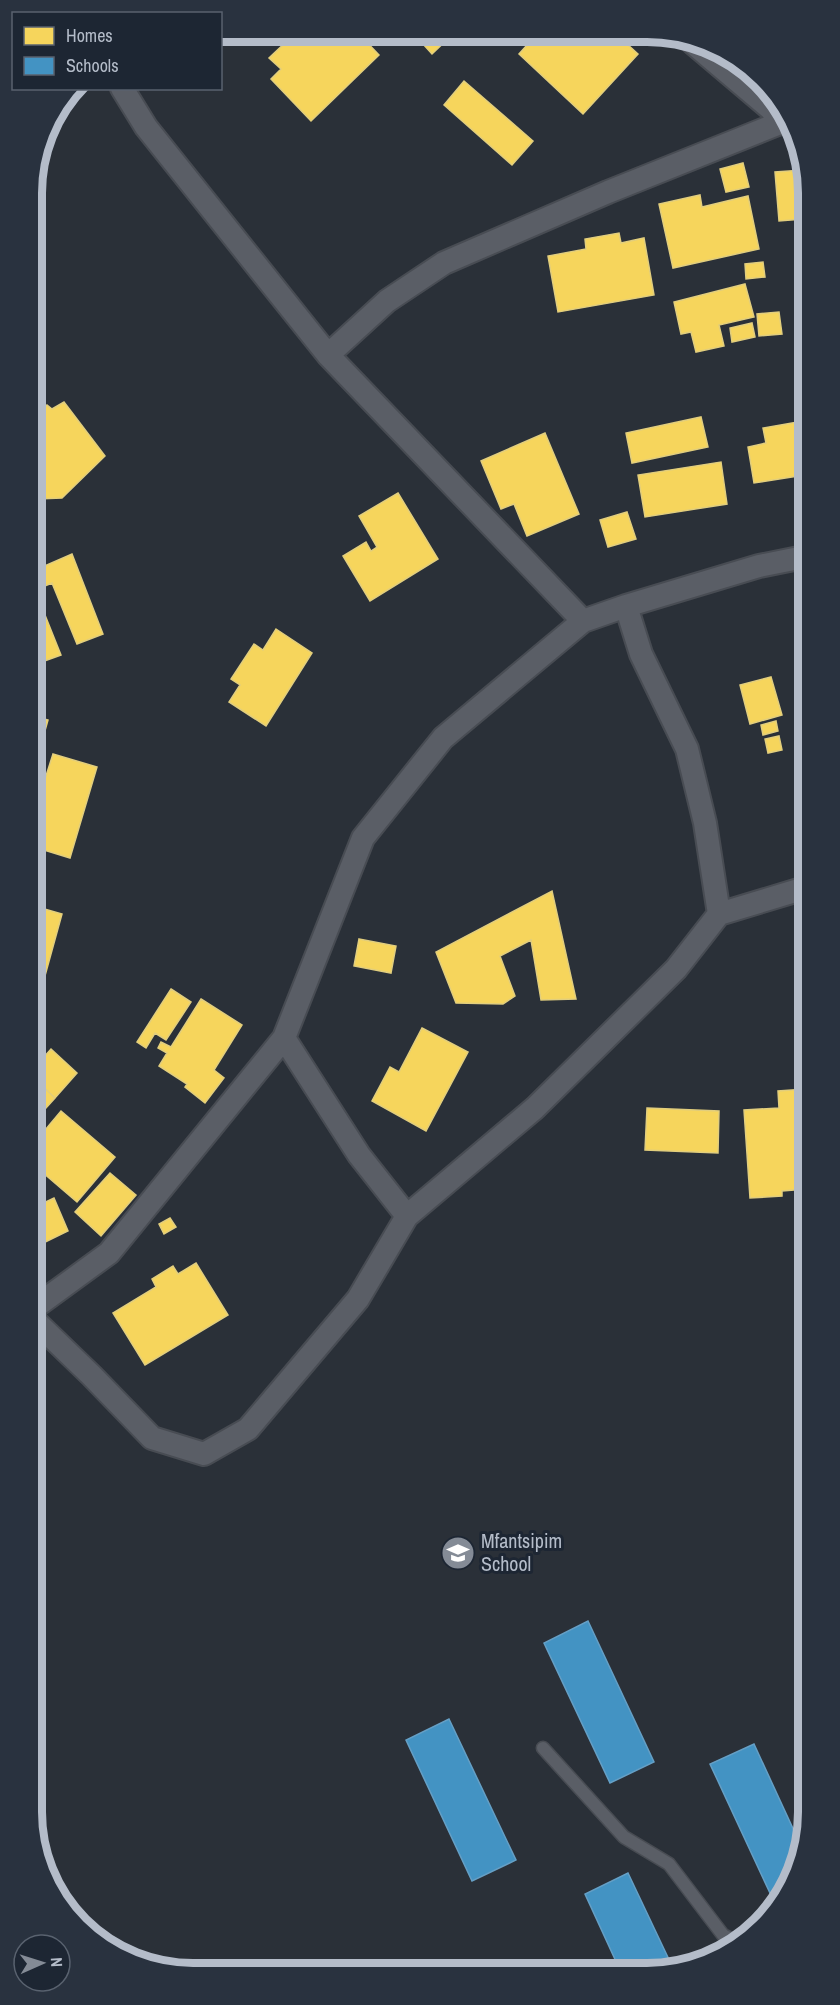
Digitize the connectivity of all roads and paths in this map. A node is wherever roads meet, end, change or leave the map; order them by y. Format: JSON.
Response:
{"nodes":[{"id":1,"x":707,"y":55,"type":"edge"},
{"id":2,"x":123,"y":90,"type":"edge"},
{"id":3,"x":774,"y":111,"type":"edge"},
{"id":4,"x":780,"y":123,"type":"edge"},
{"id":5,"x":328,"y":355,"type":"junction"},
{"id":6,"x":798,"y":557,"type":"edge"},
{"id":7,"x":626,"y":606,"type":"junction"},
{"id":8,"x":583,"y":621,"type":"junction"},
{"id":9,"x":798,"y":890,"type":"edge"},
{"id":10,"x":719,"y":914,"type":"junction"},
{"id":11,"x":284,"y":1038,"type":"junction"},
{"id":12,"x":407,"y":1216,"type":"junction"},
{"id":13,"x":42,"y":1302,"type":"edge"},
{"id":14,"x":42,"y":1328,"type":"edge"},
{"id":15,"x":543,"y":1749,"type":"dead end"},
{"id":16,"x":729,"y":1938,"type":"edge"}],
"edges":[{"from":1,"to":3,"type":"street"},
{"from":2,"to":5,"type":"street"},
{"from":4,"to":5,"type":"street"},
{"from":5,"to":8,"type":"street"},
{"from":6,"to":7,"type":"street"},
{"from":7,"to":8,"type":"street"},
{"from":7,"to":10,"type":"street"},
{"from":8,"to":11,"type":"street"},
{"from":9,"to":10,"type":"street"},
{"from":10,"to":12,"type":"street"},
{"from":11,"to":12,"type":"street"},
{"from":11,"to":13,"type":"street"},
{"from":12,"to":14,"type":"street"},
{"from":15,"to":16,"type":"lane"}]}
